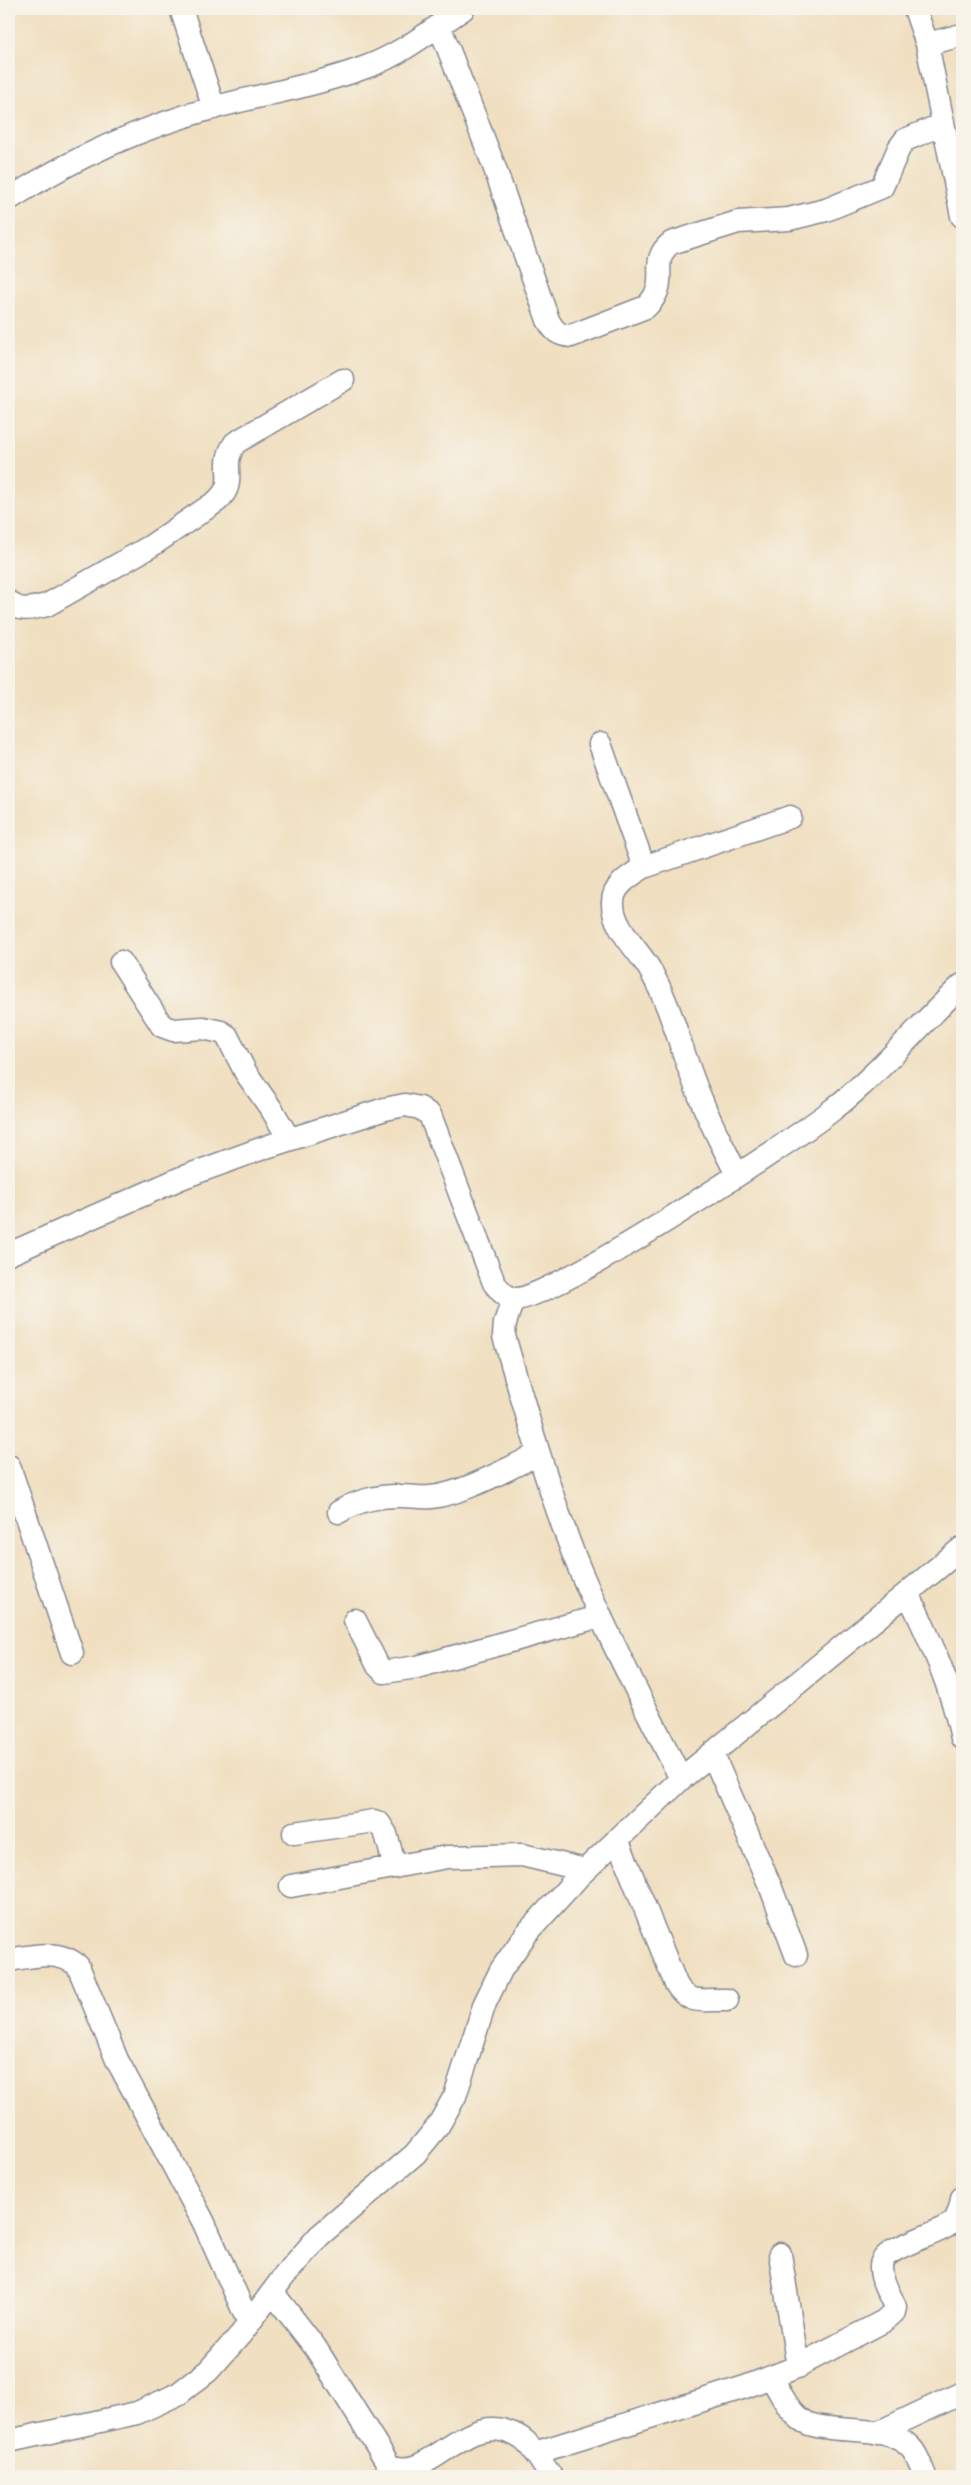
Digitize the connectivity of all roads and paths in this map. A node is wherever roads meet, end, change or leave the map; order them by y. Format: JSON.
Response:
{"nodes":[{"id":1,"x":181,"y":9,"type":"edge"},
{"id":2,"x":463,"y":9,"type":"edge"},
{"id":3,"x":915,"y":9,"type":"edge"},
{"id":4,"x":439,"y":25,"type":"junction"},
{"id":5,"x":962,"y":35,"type":"edge"},
{"id":6,"x":927,"y":44,"type":"junction"},
{"id":7,"x":214,"y":108,"type":"junction"},
{"id":8,"x":943,"y":124,"type":"junction"},
{"id":9,"x":9,"y":198,"type":"edge"},
{"id":10,"x":962,"y":216,"type":"edge"},
{"id":11,"x":343,"y":380,"type":"dead end"},
{"id":12,"x":9,"y":602,"type":"edge"},
{"id":13,"x":600,"y":744,"type":"dead end"},
{"id":14,"x":790,"y":817,"type":"dead end"},
{"id":15,"x":644,"y":867,"type":"junction"},
{"id":16,"x":121,"y":962,"type":"dead end"},
{"id":17,"x":962,"y":985,"type":"edge"},
{"id":18,"x":289,"y":1139,"type":"junction"},
{"id":19,"x":737,"y":1174,"type":"junction"},
{"id":20,"x":9,"y":1254,"type":"edge"},
{"id":21,"x":513,"y":1299,"type":"junction"},
{"id":22,"x":538,"y":1454,"type":"junction"},
{"id":23,"x":9,"y":1466,"type":"edge"},
{"id":24,"x":339,"y":1512,"type":"dead end"},
{"id":25,"x":962,"y":1548,"type":"edge"},
{"id":26,"x":908,"y":1593,"type":"junction"},
{"id":27,"x":601,"y":1616,"type":"junction"},
{"id":28,"x":356,"y":1620,"type":"dead end"},
{"id":29,"x":72,"y":1652,"type":"dead end"},
{"id":30,"x":962,"y":1738,"type":"edge"},
{"id":31,"x":712,"y":1753,"type":"junction"},
{"id":32,"x":681,"y":1779,"type":"junction"},
{"id":33,"x":294,"y":1833,"type":"dead end"},
{"id":34,"x":617,"y":1838,"type":"junction"},
{"id":35,"x":395,"y":1867,"type":"junction"},
{"id":36,"x":585,"y":1870,"type":"junction"},
{"id":37,"x":291,"y":1886,"type":"dead end"},
{"id":38,"x":796,"y":1955,"type":"dead end"},
{"id":39,"x":9,"y":1960,"type":"edge"},
{"id":40,"x":727,"y":2000,"type":"dead end"},
{"id":41,"x":962,"y":2198,"type":"edge"},
{"id":42,"x":780,"y":2254,"type":"dead end"},
{"id":43,"x":273,"y":2293,"type":"junction"},
{"id":44,"x":249,"y":2323,"type":"junction"},
{"id":45,"x":798,"y":2367,"type":"junction"},
{"id":46,"x":771,"y":2377,"type":"junction"},
{"id":47,"x":962,"y":2393,"type":"edge"},
{"id":48,"x":877,"y":2433,"type":"junction"},
{"id":49,"x":9,"y":2441,"type":"edge"},
{"id":50,"x":535,"y":2453,"type":"junction"},
{"id":51,"x":402,"y":2473,"type":"edge"},
{"id":52,"x":551,"y":2476,"type":"edge"},
{"id":53,"x":925,"y":2476,"type":"edge"}],
"edges":[{"from":1,"to":7,"type":"street"},
{"from":2,"to":4,"type":"street"},
{"from":3,"to":6,"type":"street"},
{"from":4,"to":7,"type":"street"},
{"from":4,"to":8,"type":"street"},
{"from":5,"to":6,"type":"street"},
{"from":6,"to":8,"type":"street"},
{"from":7,"to":9,"type":"street"},
{"from":8,"to":10,"type":"street"},
{"from":11,"to":12,"type":"street"},
{"from":13,"to":15,"type":"street"},
{"from":14,"to":15,"type":"street"},
{"from":15,"to":19,"type":"street"},
{"from":16,"to":18,"type":"street"},
{"from":17,"to":19,"type":"street"},
{"from":18,"to":20,"type":"street"},
{"from":18,"to":21,"type":"street"},
{"from":19,"to":21,"type":"street"},
{"from":21,"to":22,"type":"street"},
{"from":22,"to":24,"type":"street"},
{"from":22,"to":27,"type":"street"},
{"from":23,"to":29,"type":"street"},
{"from":25,"to":26,"type":"street"},
{"from":26,"to":30,"type":"street"},
{"from":26,"to":31,"type":"street"},
{"from":27,"to":28,"type":"street"},
{"from":27,"to":32,"type":"street"},
{"from":31,"to":32,"type":"street"},
{"from":31,"to":38,"type":"street"},
{"from":32,"to":34,"type":"street"},
{"from":33,"to":35,"type":"street"},
{"from":34,"to":36,"type":"street"},
{"from":34,"to":40,"type":"street"},
{"from":35,"to":36,"type":"street"},
{"from":35,"to":37,"type":"street"},
{"from":36,"to":43,"type":"street"},
{"from":39,"to":44,"type":"street"},
{"from":41,"to":45,"type":"street"},
{"from":42,"to":45,"type":"street"},
{"from":43,"to":44,"type":"street"},
{"from":43,"to":51,"type":"street"},
{"from":44,"to":49,"type":"street"},
{"from":45,"to":46,"type":"street"},
{"from":46,"to":48,"type":"street"},
{"from":46,"to":50,"type":"street"},
{"from":47,"to":48,"type":"street"},
{"from":48,"to":53,"type":"street"},
{"from":50,"to":51,"type":"street"},
{"from":50,"to":52,"type":"street"}]}
